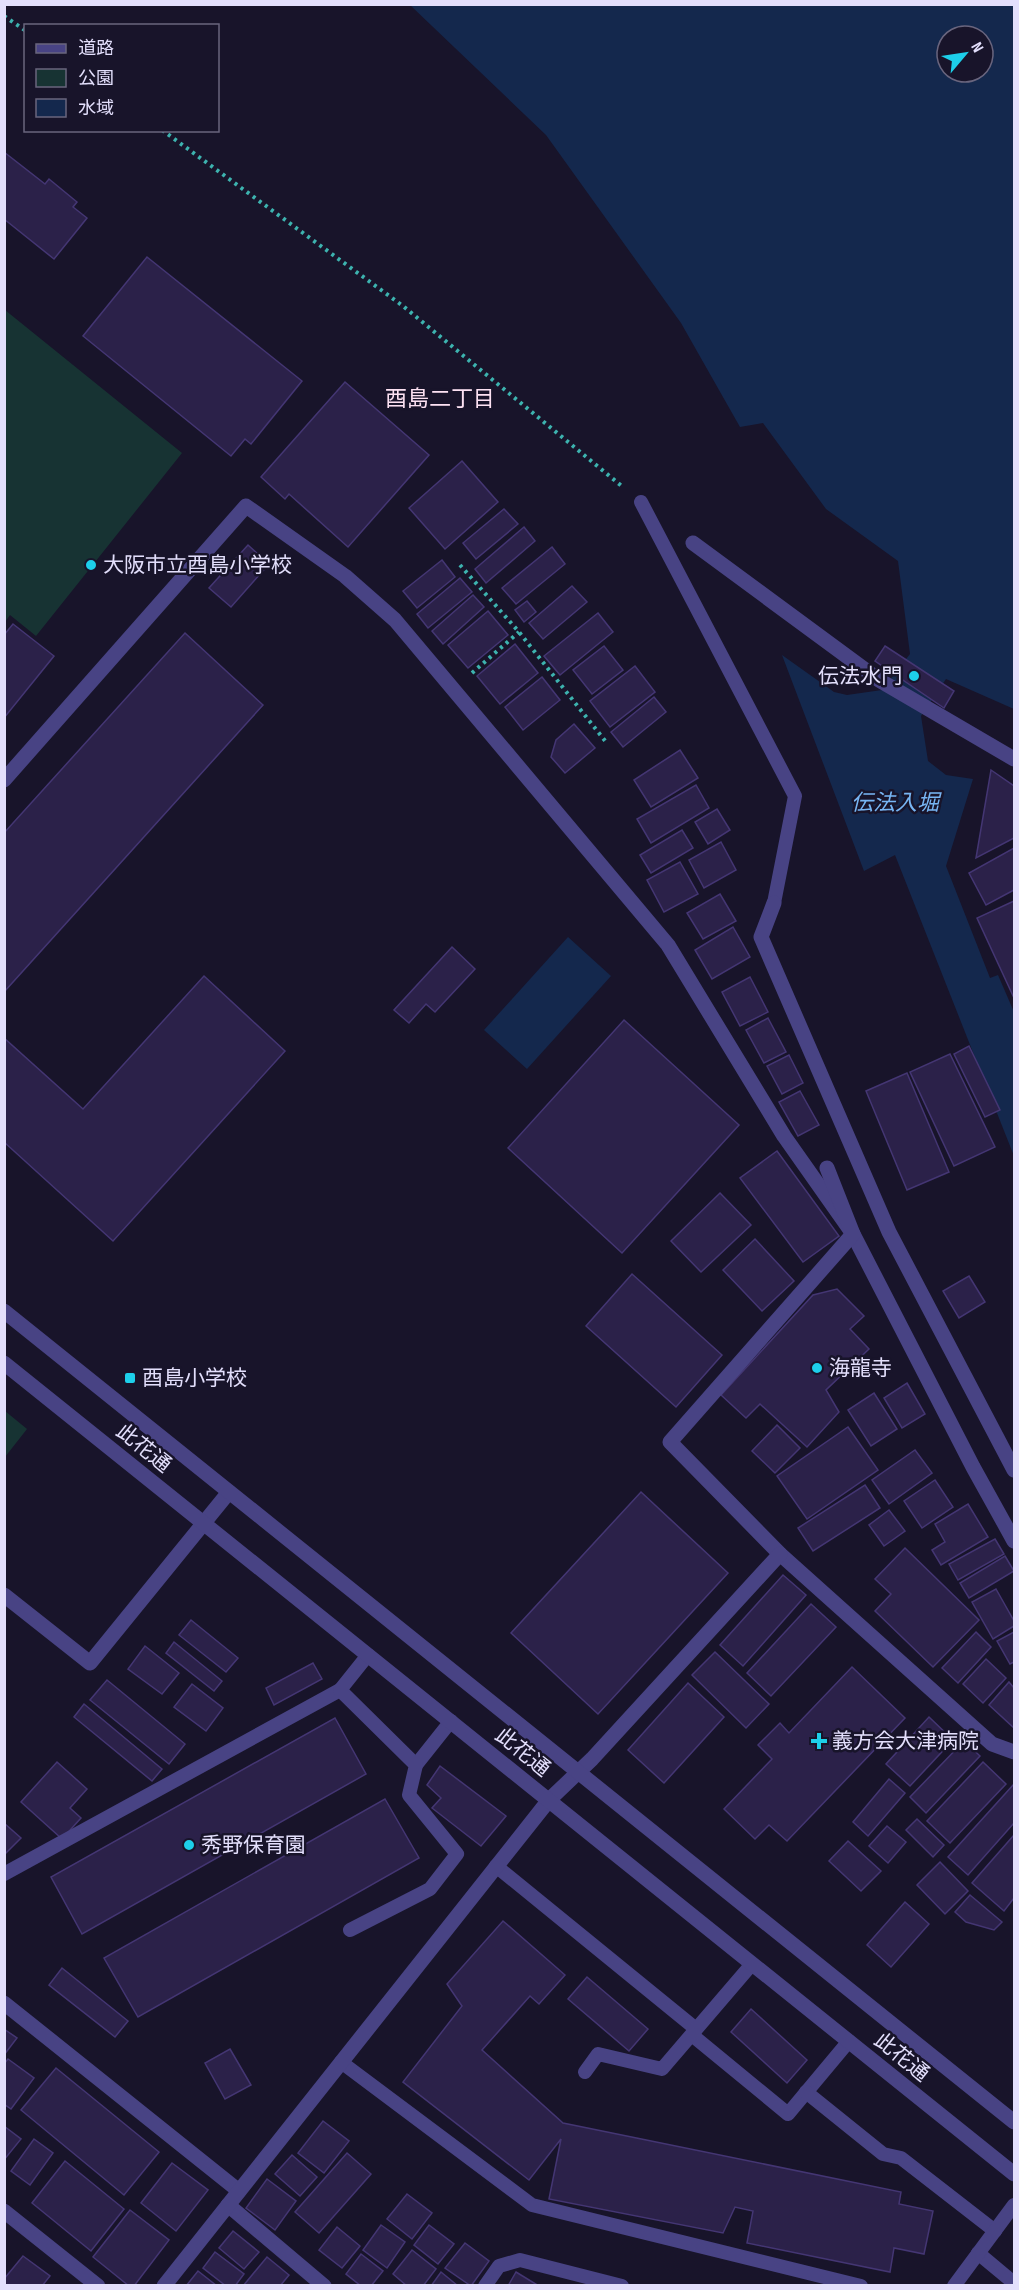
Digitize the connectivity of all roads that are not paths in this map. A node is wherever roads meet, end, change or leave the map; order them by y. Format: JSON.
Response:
{"nodes":[{"id":1,"x":641,"y":502,"type":"road end"},
{"id":2,"x":693,"y":543,"type":"dead end"},
{"id":3,"x":1014,"y":759,"type":"edge"},
{"id":4,"x":4,"y":780,"type":"edge"},
{"id":5,"x":774,"y":903,"type":"joint"},
{"id":6,"x":827,"y":1168,"type":"dead end"},
{"id":7,"x":853,"y":1234,"type":"junction"},
{"id":8,"x":4,"y":1311,"type":"edge"},
{"id":9,"x":4,"y":1363,"type":"edge"},
{"id":10,"x":1014,"y":1470,"type":"edge"},
{"id":11,"x":229,"y":1492,"type":"junction"},
{"id":12,"x":204,"y":1523,"type":"junction"},
{"id":13,"x":1014,"y":1541,"type":"edge"},
{"id":14,"x":780,"y":1554,"type":"junction"},
{"id":15,"x":4,"y":1595,"type":"edge"},
{"id":16,"x":368,"y":1655,"type":"junction"},
{"id":17,"x":340,"y":1690,"type":"junction"},
{"id":18,"x":451,"y":1721,"type":"junction"},
{"id":19,"x":1014,"y":1752,"type":"edge"},
{"id":20,"x":416,"y":1765,"type":"junction"},
{"id":21,"x":579,"y":1771,"type":"junction"},
{"id":22,"x":549,"y":1800,"type":"junction"},
{"id":23,"x":496,"y":1866,"type":"junction"},
{"id":24,"x":4,"y":1874,"type":"edge"},
{"id":25,"x":350,"y":1930,"type":"dead end"},
{"id":26,"x":753,"y":1964,"type":"junction"},
{"id":27,"x":4,"y":2003,"type":"edge"},
{"id":28,"x":694,"y":2032,"type":"junction"},
{"id":29,"x":849,"y":2041,"type":"junction"},
{"id":30,"x":341,"y":2062,"type":"junction"},
{"id":31,"x":585,"y":2072,"type":"dead end"},
{"id":32,"x":806,"y":2092,"type":"junction"},
{"id":33,"x":1014,"y":2122,"type":"edge"},
{"id":34,"x":1014,"y":2174,"type":"edge"},
{"id":35,"x":239,"y":2191,"type":"junction"},
{"id":36,"x":228,"y":2205,"type":"junction"},
{"id":37,"x":1014,"y":2205,"type":"edge"},
{"id":38,"x":4,"y":2211,"type":"edge"},
{"id":39,"x":995,"y":2231,"type":"junction"},
{"id":40,"x":978,"y":2253,"type":"junction"},
{"id":41,"x":1014,"y":2283,"type":"edge"},
{"id":42,"x":615,"y":2285,"type":"edge"},
{"id":43,"x":98,"y":2286,"type":"edge"},
{"id":44,"x":164,"y":2286,"type":"edge"},
{"id":45,"x":324,"y":2286,"type":"edge"},
{"id":46,"x":485,"y":2286,"type":"edge"},
{"id":47,"x":861,"y":2286,"type":"edge"},
{"id":48,"x":954,"y":2286,"type":"edge"}],
"edges":[{"from":1,"to":5,"type":"lane"},
{"from":2,"to":3,"type":"street"},
{"from":4,"to":7,"type":"street"},
{"from":5,"to":10,"type":"street"},
{"from":6,"to":7,"type":"street"},
{"from":7,"to":13,"type":"street"},
{"from":7,"to":14,"type":"street"},
{"from":8,"to":11,"type":"street","name":"此花通"},
{"from":9,"to":12,"type":"street","name":"此花通"},
{"from":11,"to":12,"type":"street"},
{"from":11,"to":21,"type":"street","name":"此花通"},
{"from":12,"to":15,"type":"street"},
{"from":12,"to":16,"type":"street","name":"此花通"},
{"from":14,"to":19,"type":"street"},
{"from":14,"to":21,"type":"street"},
{"from":16,"to":17,"type":"lane"},
{"from":16,"to":18,"type":"street","name":"此花通"},
{"from":17,"to":20,"type":"lane"},
{"from":17,"to":24,"type":"lane"},
{"from":18,"to":20,"type":"lane"},
{"from":18,"to":22,"type":"street","name":"此花通"},
{"from":20,"to":25,"type":"lane"},
{"from":21,"to":22,"type":"street"},
{"from":21,"to":33,"type":"street","name":"此花通"},
{"from":22,"to":23,"type":"street"},
{"from":22,"to":26,"type":"street","name":"此花通"},
{"from":23,"to":28,"type":"lane"},
{"from":23,"to":30,"type":"street"},
{"from":26,"to":28,"type":"lane"},
{"from":26,"to":29,"type":"street","name":"此花通"},
{"from":27,"to":35,"type":"street"},
{"from":28,"to":31,"type":"lane"},
{"from":28,"to":32,"type":"lane"},
{"from":29,"to":32,"type":"lane"},
{"from":29,"to":34,"type":"street","name":"此花通"},
{"from":30,"to":35,"type":"street"},
{"from":30,"to":47,"type":"lane"},
{"from":32,"to":39,"type":"lane"},
{"from":35,"to":36,"type":"street"},
{"from":36,"to":44,"type":"street"},
{"from":36,"to":45,"type":"street"},
{"from":37,"to":39,"type":"lane"},
{"from":38,"to":43,"type":"street"},
{"from":39,"to":40,"type":"lane"},
{"from":40,"to":41,"type":"lane"},
{"from":40,"to":48,"type":"lane"},
{"from":42,"to":46,"type":"lane"}]}
